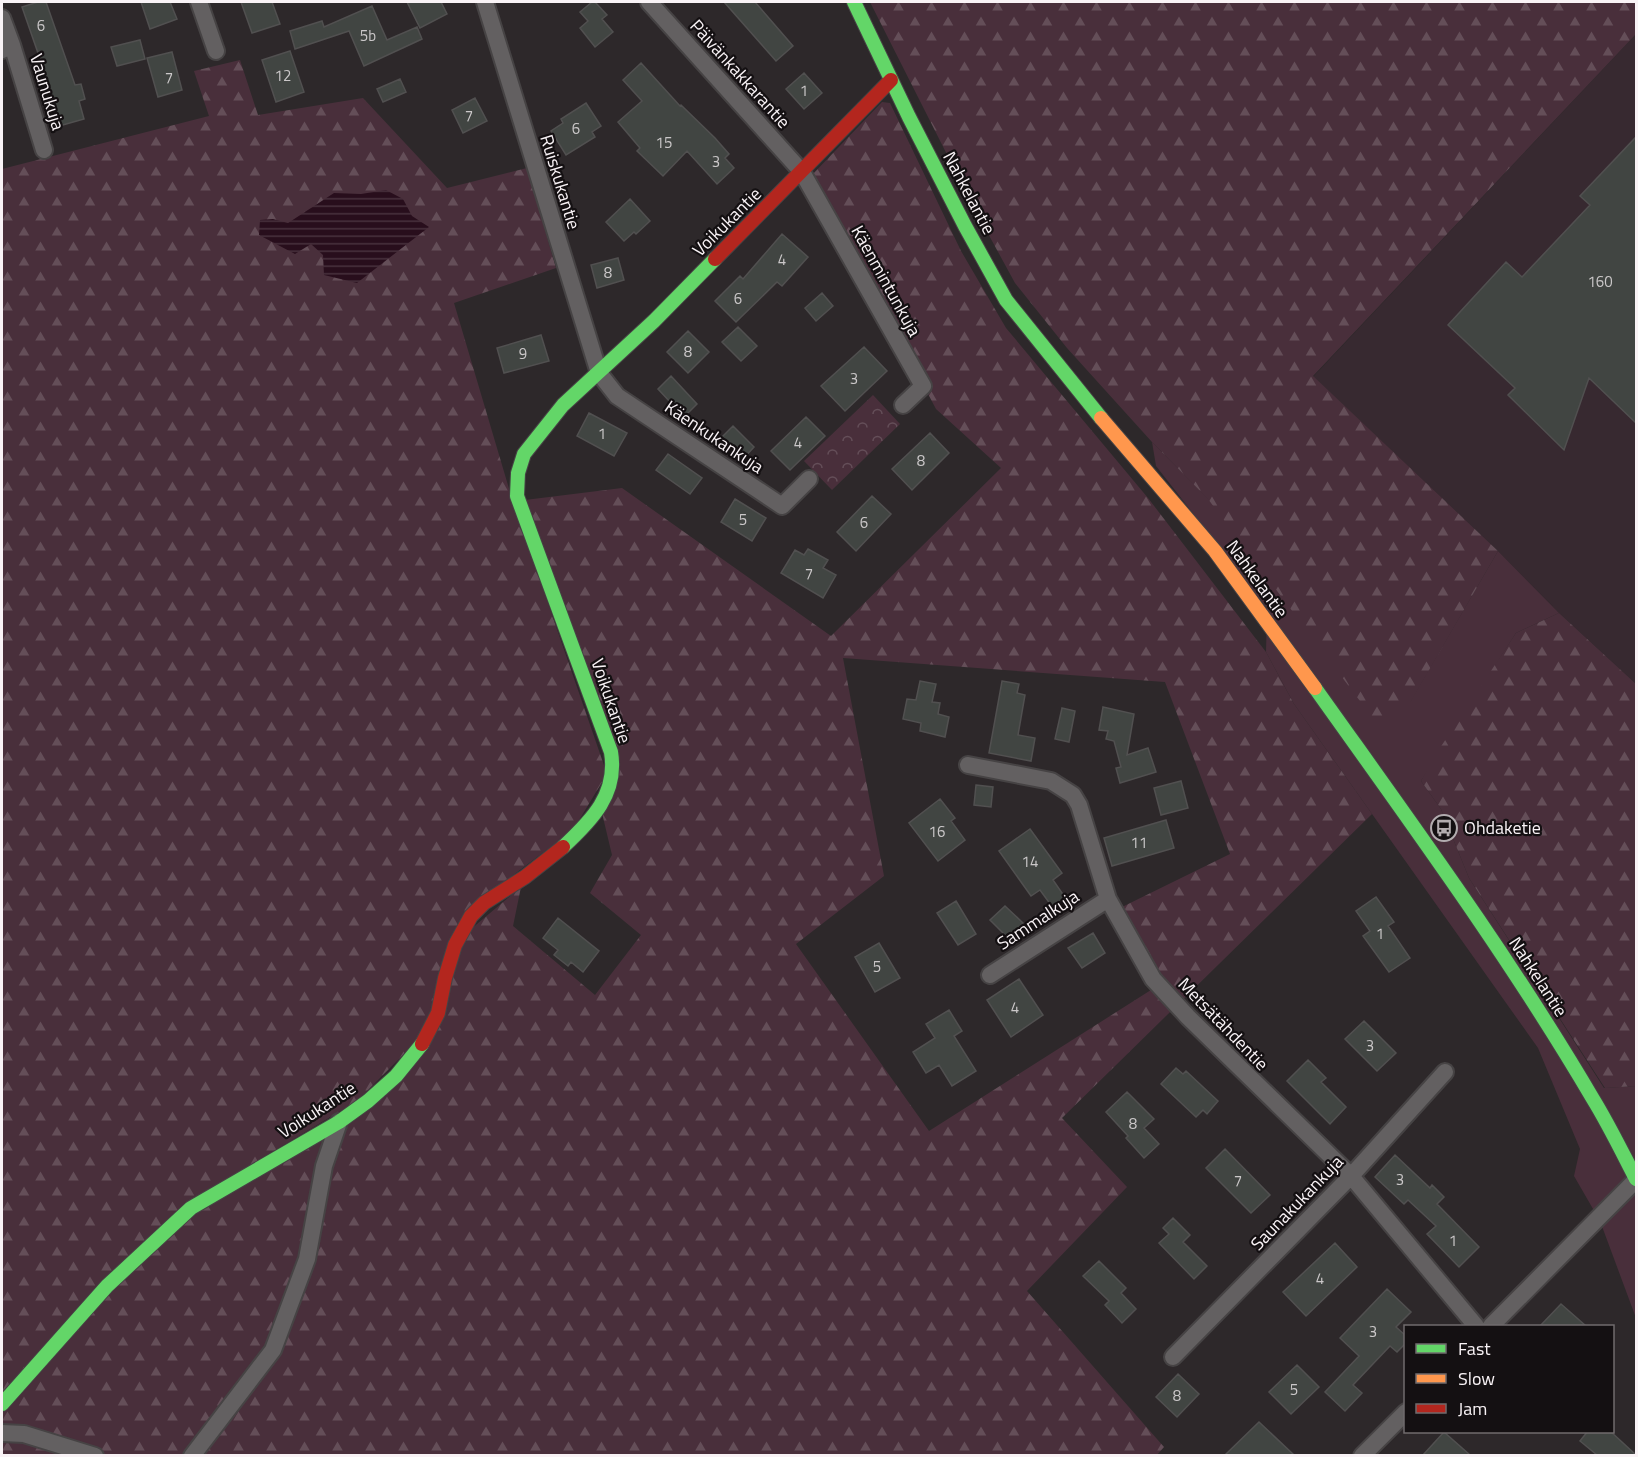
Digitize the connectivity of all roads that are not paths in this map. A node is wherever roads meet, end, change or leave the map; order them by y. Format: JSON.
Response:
{"nodes":[{"id":1,"x":199,"y":2,"type":"edge"},
{"id":2,"x":485,"y":2,"type":"edge"},
{"id":3,"x":649,"y":2,"type":"edge"},
{"id":4,"x":854,"y":2,"type":"edge"},
{"id":5,"x":2,"y":18,"type":"edge"},
{"id":6,"x":7,"y":47,"type":"edge"},
{"id":7,"x":216,"y":51,"type":"dead end"},
{"id":8,"x":891,"y":80,"type":"junction"},
{"id":9,"x":44,"y":150,"type":"dead end"},
{"id":10,"x":802,"y":172,"type":"junction"},
{"id":11,"x":598,"y":373,"type":"junction"},
{"id":12,"x":903,"y":405,"type":"dead end"},
{"id":13,"x":809,"y":479,"type":"dead end"},
{"id":14,"x":968,"y":765,"type":"dead end"},
{"id":15,"x":1108,"y":899,"type":"junction"},
{"id":16,"x":990,"y":975,"type":"dead end"},
{"id":17,"x":1445,"y":1072,"type":"dead end"},
{"id":18,"x":339,"y":1122,"type":"junction"},
{"id":19,"x":1351,"y":1176,"type":"junction"},
{"id":20,"x":1636,"y":1179,"type":"edge"},
{"id":21,"x":1475,"y":1325,"type":"edge"},
{"id":22,"x":1492,"y":1325,"type":"edge"},
{"id":23,"x":1173,"y":1357,"type":"dead end"},
{"id":24,"x":2,"y":1404,"type":"edge"},
{"id":25,"x":1404,"y":1414,"type":"edge"},
{"id":26,"x":2,"y":1433,"type":"edge"},
{"id":27,"x":95,"y":1455,"type":"edge"},
{"id":28,"x":192,"y":1455,"type":"edge"},
{"id":29,"x":1362,"y":1455,"type":"edge"}],
"edges":[{"from":1,"to":7,"type":"street"},
{"from":2,"to":11,"type":"street","name":"Ruiskukantie"},
{"from":3,"to":10,"type":"street","name":"Päivänkakkarantie"},
{"from":4,"to":8,"type":"street","name":"Nahkelantie"},
{"from":5,"to":6,"type":"street","name":"Vaunukuja"},
{"from":6,"to":9,"type":"street","name":"Vaunukuja"},
{"from":8,"to":10,"type":"street","name":"Voikukantie"},
{"from":8,"to":20,"type":"street","name":"Nahkelantie"},
{"from":10,"to":11,"type":"street","name":"Voikukantie"},
{"from":10,"to":12,"type":"street","name":"Käenmintunkuja"},
{"from":11,"to":13,"type":"street","name":"Käenkukankuja"},
{"from":11,"to":18,"type":"street","name":"Voikukantie"},
{"from":14,"to":15,"type":"street","name":"Metsätähdentie"},
{"from":15,"to":16,"type":"street","name":"Sammalkuja"},
{"from":15,"to":19,"type":"street","name":"Metsätähdentie"},
{"from":17,"to":19,"type":"street","name":"Saunakukankuja"},
{"from":18,"to":24,"type":"street","name":"Voikukantie"},
{"from":18,"to":28,"type":"street"},
{"from":19,"to":21,"type":"street","name":"Metsätähdentie"},
{"from":19,"to":23,"type":"street","name":"Saunakukankuja"},
{"from":20,"to":22,"type":"street"},
{"from":25,"to":29,"type":"street"},
{"from":26,"to":27,"type":"street"}]}
